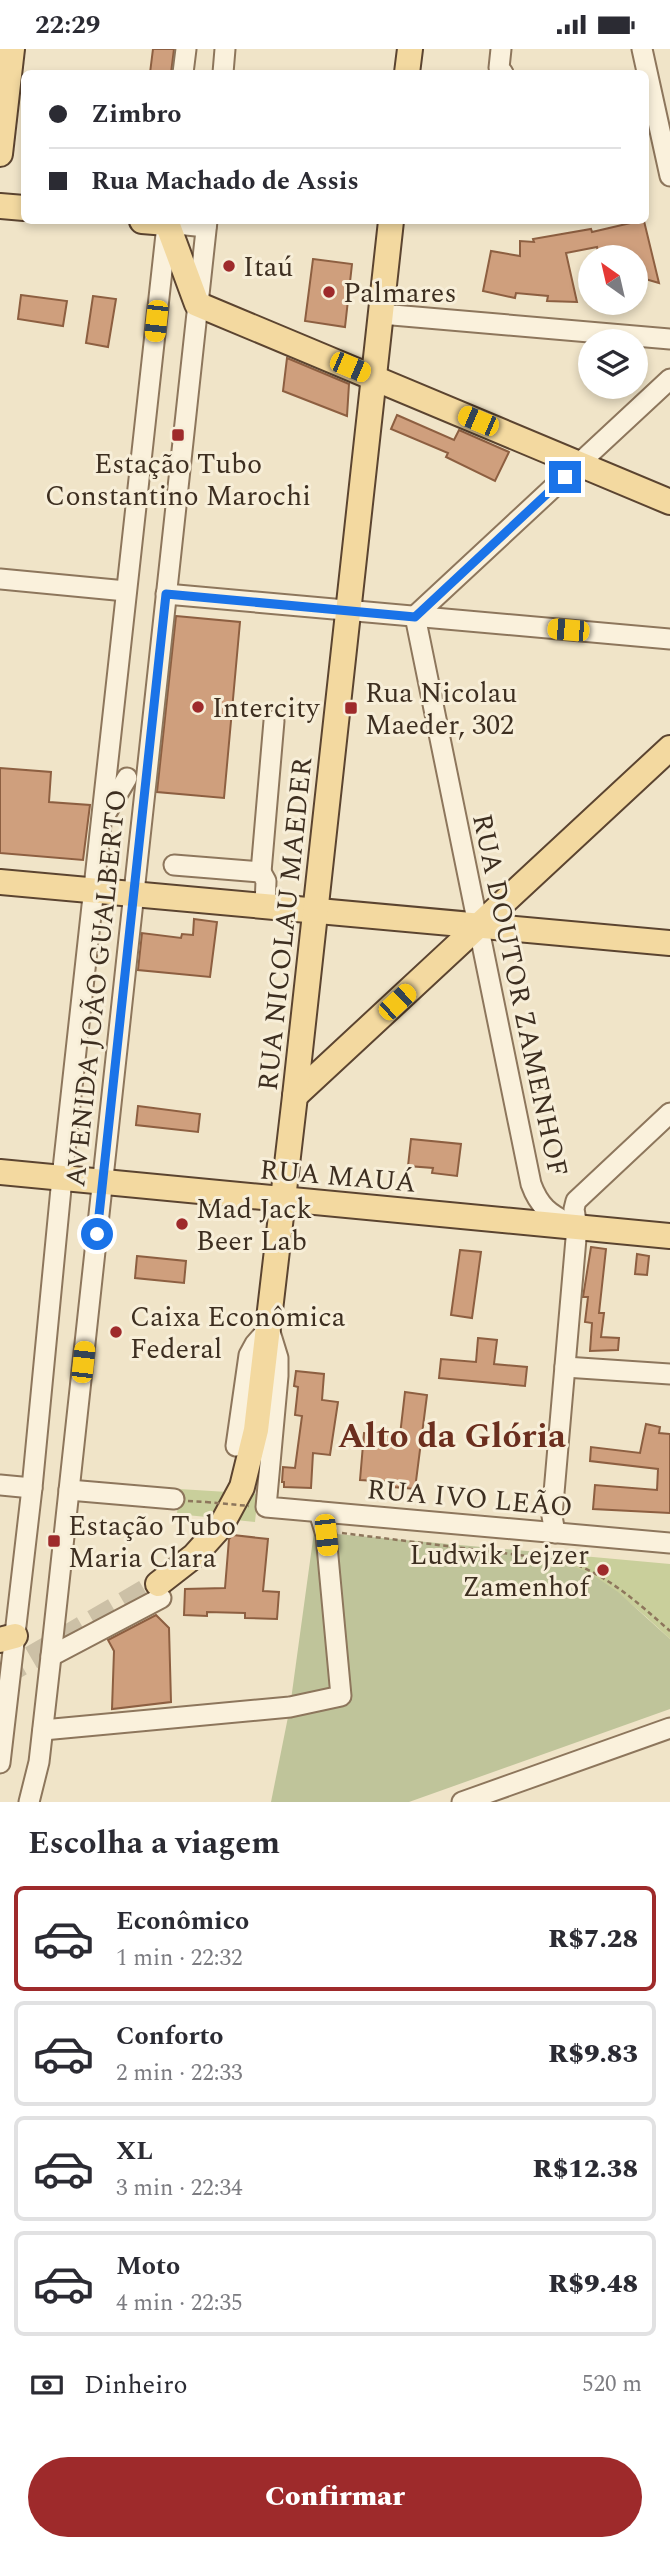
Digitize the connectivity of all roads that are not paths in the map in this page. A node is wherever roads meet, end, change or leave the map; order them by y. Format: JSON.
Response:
{"nodes":[{"id":1,"x":12,"y":49,"type":"edge"},
{"id":2,"x":186,"y":49,"type":"edge"},
{"id":3,"x":225,"y":49,"type":"edge"},
{"id":4,"x":410,"y":49,"type":"edge"},
{"id":5,"x":501,"y":49,"type":"edge"},
{"id":6,"x":642,"y":49,"type":"edge"},
{"id":7,"x":183,"y":70,"type":"edge"},
{"id":8,"x":223,"y":70,"type":"edge"},
{"id":9,"x":407,"y":70,"type":"edge"},
{"id":10,"x":501,"y":70,"type":"edge"},
{"id":11,"x":647,"y":70,"type":"edge"},
{"id":12,"x":649,"y":81,"type":"edge"},
{"id":13,"x":0,"y":154,"type":"edge"},
{"id":14,"x":670,"y":176,"type":"edge"},
{"id":15,"x":0,"y":206,"type":"edge"},
{"id":16,"x":21,"y":208,"type":"edge"},
{"id":17,"x":167,"y":224,"type":"edge"},
{"id":18,"x":168,"y":224,"type":"edge"},
{"id":19,"x":206,"y":224,"type":"edge"},
{"id":20,"x":391,"y":224,"type":"edge"},
{"id":21,"x":197,"y":304,"type":"junction"},
{"id":22,"x":380,"y":314,"type":"junction"},
{"id":23,"x":670,"y":339,"type":"edge"},
{"id":24,"x":374,"y":377,"type":"junction"},
{"id":25,"x":670,"y":379,"type":"edge"},
{"id":26,"x":579,"y":464,"type":"junction"},
{"id":27,"x":670,"y":502,"type":"edge"},
{"id":28,"x":0,"y":579,"type":"edge"},
{"id":29,"x":126,"y":591,"type":"junction"},
{"id":30,"x":166,"y":594,"type":"junction"},
{"id":31,"x":348,"y":611,"type":"junction"},
{"id":32,"x":415,"y":617,"type":"junction"},
{"id":33,"x":670,"y":639,"type":"edge"},
{"id":34,"x":274,"y":721,"type":"dead end"},
{"id":35,"x":670,"y":748,"type":"edge"},
{"id":36,"x":127,"y":778,"type":"dead end"},
{"id":37,"x":101,"y":821,"type":"junction"},
{"id":38,"x":174,"y":865,"type":"dead end"},
{"id":39,"x":261,"y":872,"type":"junction"},
{"id":40,"x":0,"y":882,"type":"edge"},
{"id":41,"x":94,"y":890,"type":"junction"},
{"id":42,"x":134,"y":894,"type":"junction"},
{"id":43,"x":265,"y":906,"type":"junction"},
{"id":44,"x":315,"y":911,"type":"junction"},
{"id":45,"x":478,"y":927,"type":"junction"},
{"id":46,"x":670,"y":943,"type":"edge"},
{"id":47,"x":295,"y":1096,"type":"junction"},
{"id":48,"x":670,"y":1113,"type":"edge"},
{"id":49,"x":0,"y":1173,"type":"edge"},
{"id":50,"x":62,"y":1178,"type":"junction"},
{"id":51,"x":102,"y":1182,"type":"junction"},
{"id":52,"x":283,"y":1199,"type":"junction"},
{"id":53,"x":577,"y":1227,"type":"junction"},
{"id":54,"x":670,"y":1236,"type":"edge"},
{"id":55,"x":269,"y":1328,"type":"junction"},
{"id":56,"x":565,"y":1367,"type":"junction"},
{"id":57,"x":670,"y":1374,"type":"edge"},
{"id":58,"x":236,"y":1445,"type":"dead end"},
{"id":59,"x":0,"y":1485,"type":"edge"},
{"id":60,"x":32,"y":1488,"type":"junction"},
{"id":61,"x":69,"y":1490,"type":"junction"},
{"id":62,"x":174,"y":1499,"type":"dead end"},
{"id":63,"x":249,"y":1506,"type":"junction"},
{"id":64,"x":319,"y":1512,"type":"junction"},
{"id":65,"x":555,"y":1533,"type":"junction"},
{"id":66,"x":670,"y":1543,"type":"edge"},
{"id":67,"x":159,"y":1591,"type":"joint"},
{"id":68,"x":7,"y":1638,"type":"edge"},
{"id":69,"x":51,"y":1656,"type":"junction"},
{"id":70,"x":670,"y":1728,"type":"edge"},
{"id":71,"x":43,"y":1730,"type":"junction"},
{"id":72,"x":0,"y":1763,"type":"edge"},
{"id":73,"x":504,"y":1795,"type":"edge"},
{"id":74,"x":29,"y":1802,"type":"edge"},
{"id":75,"x":462,"y":1802,"type":"edge"}],
"edges":[{"from":1,"to":13,"type":"main road"},
{"from":2,"to":7,"type":"street"},
{"from":3,"to":8,"type":"street"},
{"from":4,"to":9,"type":"main road"},
{"from":5,"to":10,"type":"street"},
{"from":6,"to":11,"type":"street"},
{"from":12,"to":14,"type":"street"},
{"from":15,"to":16,"type":"main road"},
{"from":17,"to":29,"type":"street","name":"AVENIDA JOÃO GUALBERTO"},
{"from":18,"to":21,"type":"main road"},
{"from":19,"to":21,"type":"street","name":"AVENIDA JOÃO GUALBERTO"},
{"from":20,"to":22,"type":"main road","name":"RUA NICOLAU MAEDER"},
{"from":21,"to":24,"type":"main road"},
{"from":21,"to":30,"type":"street","name":"AVENIDA JOÃO GUALBERTO"},
{"from":22,"to":23,"type":"street"},
{"from":22,"to":24,"type":"main road","name":"RUA NICOLAU MAEDER"},
{"from":24,"to":26,"type":"main road"},
{"from":24,"to":31,"type":"main road","name":"RUA NICOLAU MAEDER"},
{"from":25,"to":26,"type":"street"},
{"from":26,"to":27,"type":"main road"},
{"from":26,"to":32,"type":"street"},
{"from":28,"to":29,"type":"street"},
{"from":29,"to":37,"type":"street","name":"AVENIDA JOÃO GUALBERTO"},
{"from":30,"to":31,"type":"street"},
{"from":30,"to":42,"type":"street","name":"AVENIDA JOÃO GUALBERTO"},
{"from":31,"to":32,"type":"street"},
{"from":31,"to":44,"type":"main road","name":"RUA NICOLAU MAEDER"},
{"from":32,"to":33,"type":"street"},
{"from":32,"to":45,"type":"street","name":"RUA DOUTOR ZAMENHOF"},
{"from":34,"to":39,"type":"street"},
{"from":35,"to":45,"type":"main road"},
{"from":36,"to":37,"type":"street"},
{"from":37,"to":41,"type":"street","name":"AVENIDA JOÃO GUALBERTO"},
{"from":38,"to":39,"type":"street"},
{"from":39,"to":43,"type":"street"},
{"from":40,"to":41,"type":"main road"},
{"from":41,"to":42,"type":"main road"},
{"from":41,"to":50,"type":"street","name":"AVENIDA JOÃO GUALBERTO"},
{"from":42,"to":43,"type":"main road"},
{"from":42,"to":51,"type":"street","name":"AVENIDA JOÃO GUALBERTO"},
{"from":43,"to":44,"type":"main road"},
{"from":44,"to":45,"type":"main road"},
{"from":44,"to":47,"type":"main road","name":"RUA NICOLAU MAEDER"},
{"from":45,"to":46,"type":"main road"},
{"from":45,"to":47,"type":"main road"},
{"from":45,"to":53,"type":"street","name":"RUA DOUTOR ZAMENHOF"},
{"from":47,"to":52,"type":"main road","name":"RUA NICOLAU MAEDER"},
{"from":48,"to":53,"type":"street"},
{"from":49,"to":50,"type":"main road","name":"RUA MAUÁ"},
{"from":50,"to":51,"type":"main road","name":"RUA MAUÁ"},
{"from":50,"to":60,"type":"street","name":"AVENIDA JOÃO GUALBERTO"},
{"from":51,"to":52,"type":"main road","name":"RUA MAUÁ"},
{"from":51,"to":61,"type":"street","name":"AVENIDA JOÃO GUALBERTO"},
{"from":52,"to":53,"type":"main road","name":"RUA MAUÁ"},
{"from":52,"to":55,"type":"main road","name":"RUA NICOLAU MAEDER"},
{"from":53,"to":54,"type":"main road","name":"RUA MAUÁ"},
{"from":53,"to":56,"type":"street"},
{"from":55,"to":58,"type":"street"},
{"from":55,"to":63,"type":"main road","name":"RUA NICOLAU MAEDER"},
{"from":56,"to":57,"type":"street"},
{"from":56,"to":65,"type":"street"},
{"from":59,"to":60,"type":"street"},
{"from":60,"to":68,"type":"street","name":"AVENIDA JOÃO GUALBERTO"},
{"from":61,"to":62,"type":"street"},
{"from":61,"to":69,"type":"street","name":"AVENIDA JOÃO GUALBERTO"},
{"from":63,"to":64,"type":"street","name":"RUA IVO LEÃO"},
{"from":63,"to":67,"type":"main road","name":"RUA NICOLAU MAEDER"},
{"from":64,"to":65,"type":"street","name":"RUA IVO LEÃO"},
{"from":64,"to":71,"type":"street"},
{"from":65,"to":66,"type":"street","name":"RUA IVO LEÃO"},
{"from":67,"to":69,"type":"street"},
{"from":68,"to":72,"type":"street","name":"AVENIDA JOÃO GUALBERTO"},
{"from":69,"to":71,"type":"street","name":"AVENIDA JOÃO GUALBERTO"},
{"from":70,"to":73,"type":"street"},
{"from":71,"to":74,"type":"street","name":"AVENIDA JOÃO GUALBERTO"},
{"from":73,"to":75,"type":"street"}]}
